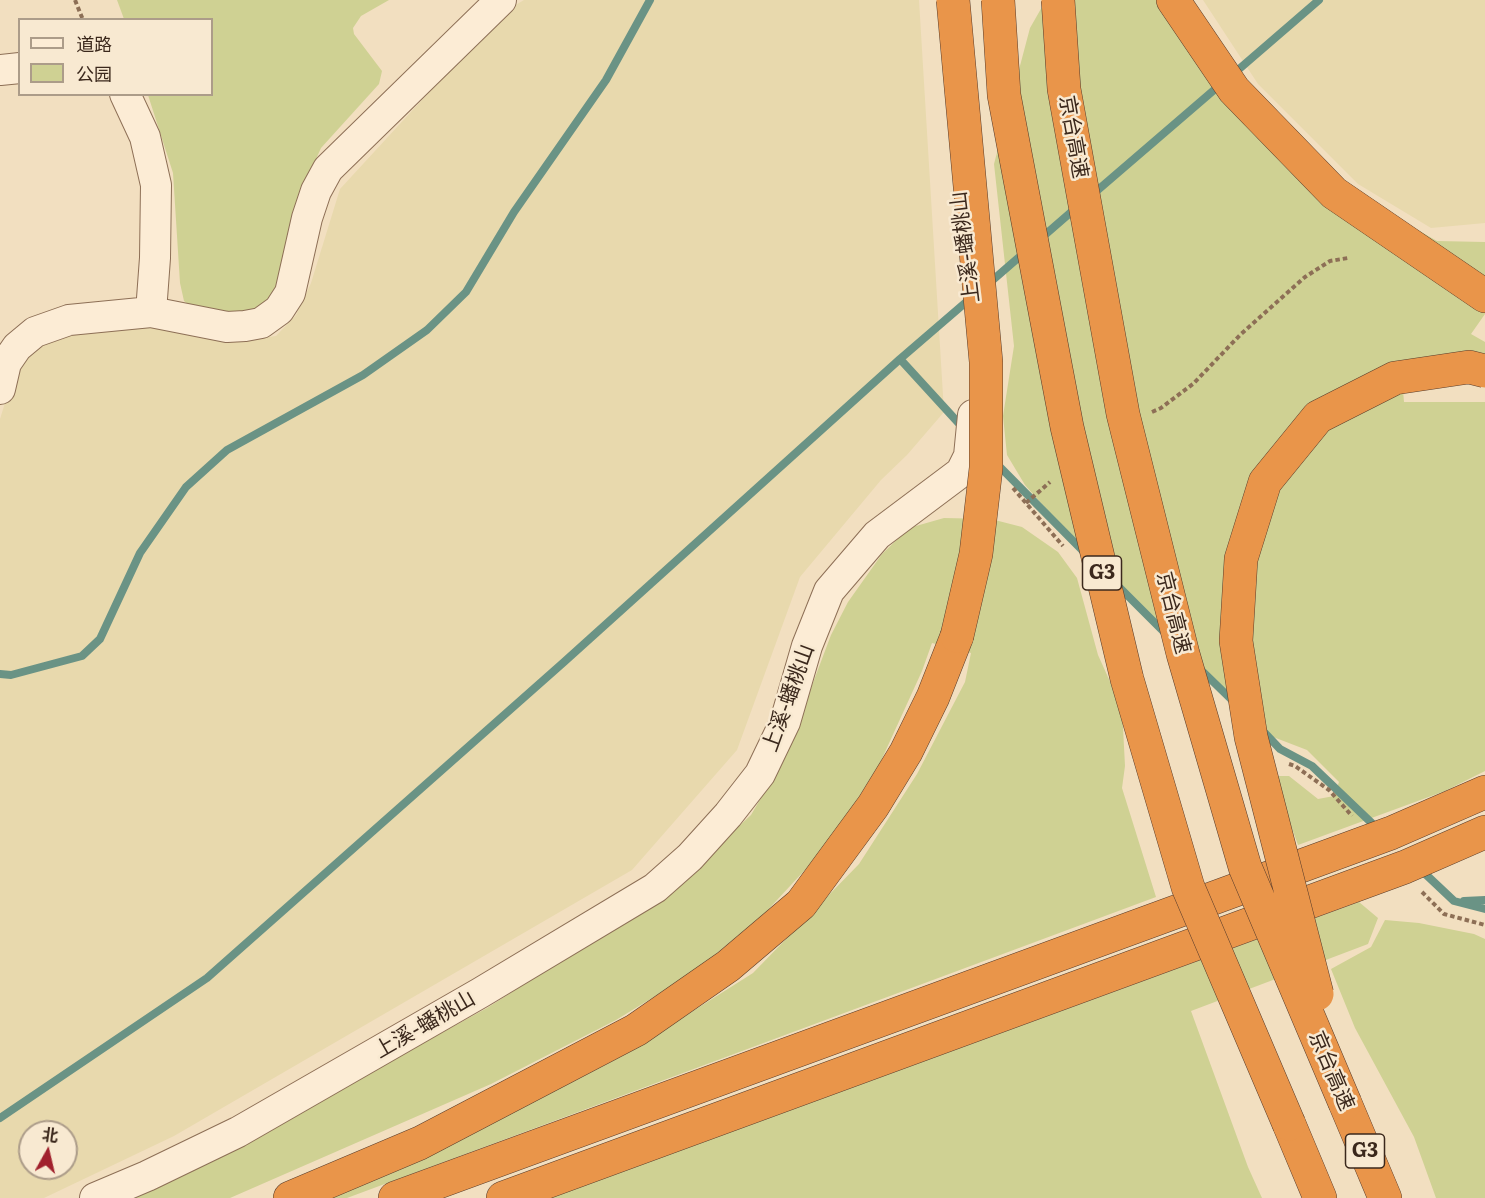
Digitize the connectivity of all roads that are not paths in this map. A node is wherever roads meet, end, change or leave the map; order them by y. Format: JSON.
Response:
{"nodes":[{"id":1,"x":501,"y":0,"type":"edge"},
{"id":2,"x":951,"y":0,"type":"edge"},
{"id":3,"x":998,"y":0,"type":"edge"},
{"id":4,"x":1058,"y":0,"type":"edge"},
{"id":5,"x":1173,"y":0,"type":"edge"},
{"id":6,"x":18,"y":68,"type":"edge"},
{"id":7,"x":0,"y":70,"type":"edge"},
{"id":8,"x":126,"y":96,"type":"edge"},
{"id":9,"x":1485,"y":296,"type":"edge"},
{"id":10,"x":151,"y":312,"type":"junction"},
{"id":11,"x":1485,"y":371,"type":"edge"},
{"id":12,"x":0,"y":389,"type":"edge"},
{"id":13,"x":1485,"y":792,"type":"edge"},
{"id":14,"x":1485,"y":832,"type":"edge"},
{"id":15,"x":1345,"y":1103,"type":"junction"},
{"id":16,"x":95,"y":1198,"type":"edge"},
{"id":17,"x":290,"y":1198,"type":"edge"},
{"id":18,"x":395,"y":1198,"type":"edge"},
{"id":19,"x":503,"y":1198,"type":"edge"},
{"id":20,"x":1320,"y":1198,"type":"edge"},
{"id":21,"x":1385,"y":1198,"type":"edge"}],
"edges":[{"from":1,"to":10,"type":"street"},
{"from":2,"to":16,"type":"street","name":"上溪-蟠桃山"},
{"from":2,"to":17,"type":"highway","bridge":true},
{"from":3,"to":20,"type":"highway","number":"G3","bridge":true},
{"from":4,"to":15,"type":"highway","name":"京台高速","number":"G3","bridge":true},
{"from":5,"to":9,"type":"highway"},
{"from":6,"to":7,"type":"street"},
{"from":8,"to":10,"type":"street"},
{"from":10,"to":12,"type":"street"},
{"from":11,"to":15,"type":"highway","bridge":true},
{"from":13,"to":18,"type":"highway"},
{"from":14,"to":19,"type":"highway"},
{"from":15,"to":21,"type":"highway","name":"京台高速","number":"G3"}]}
